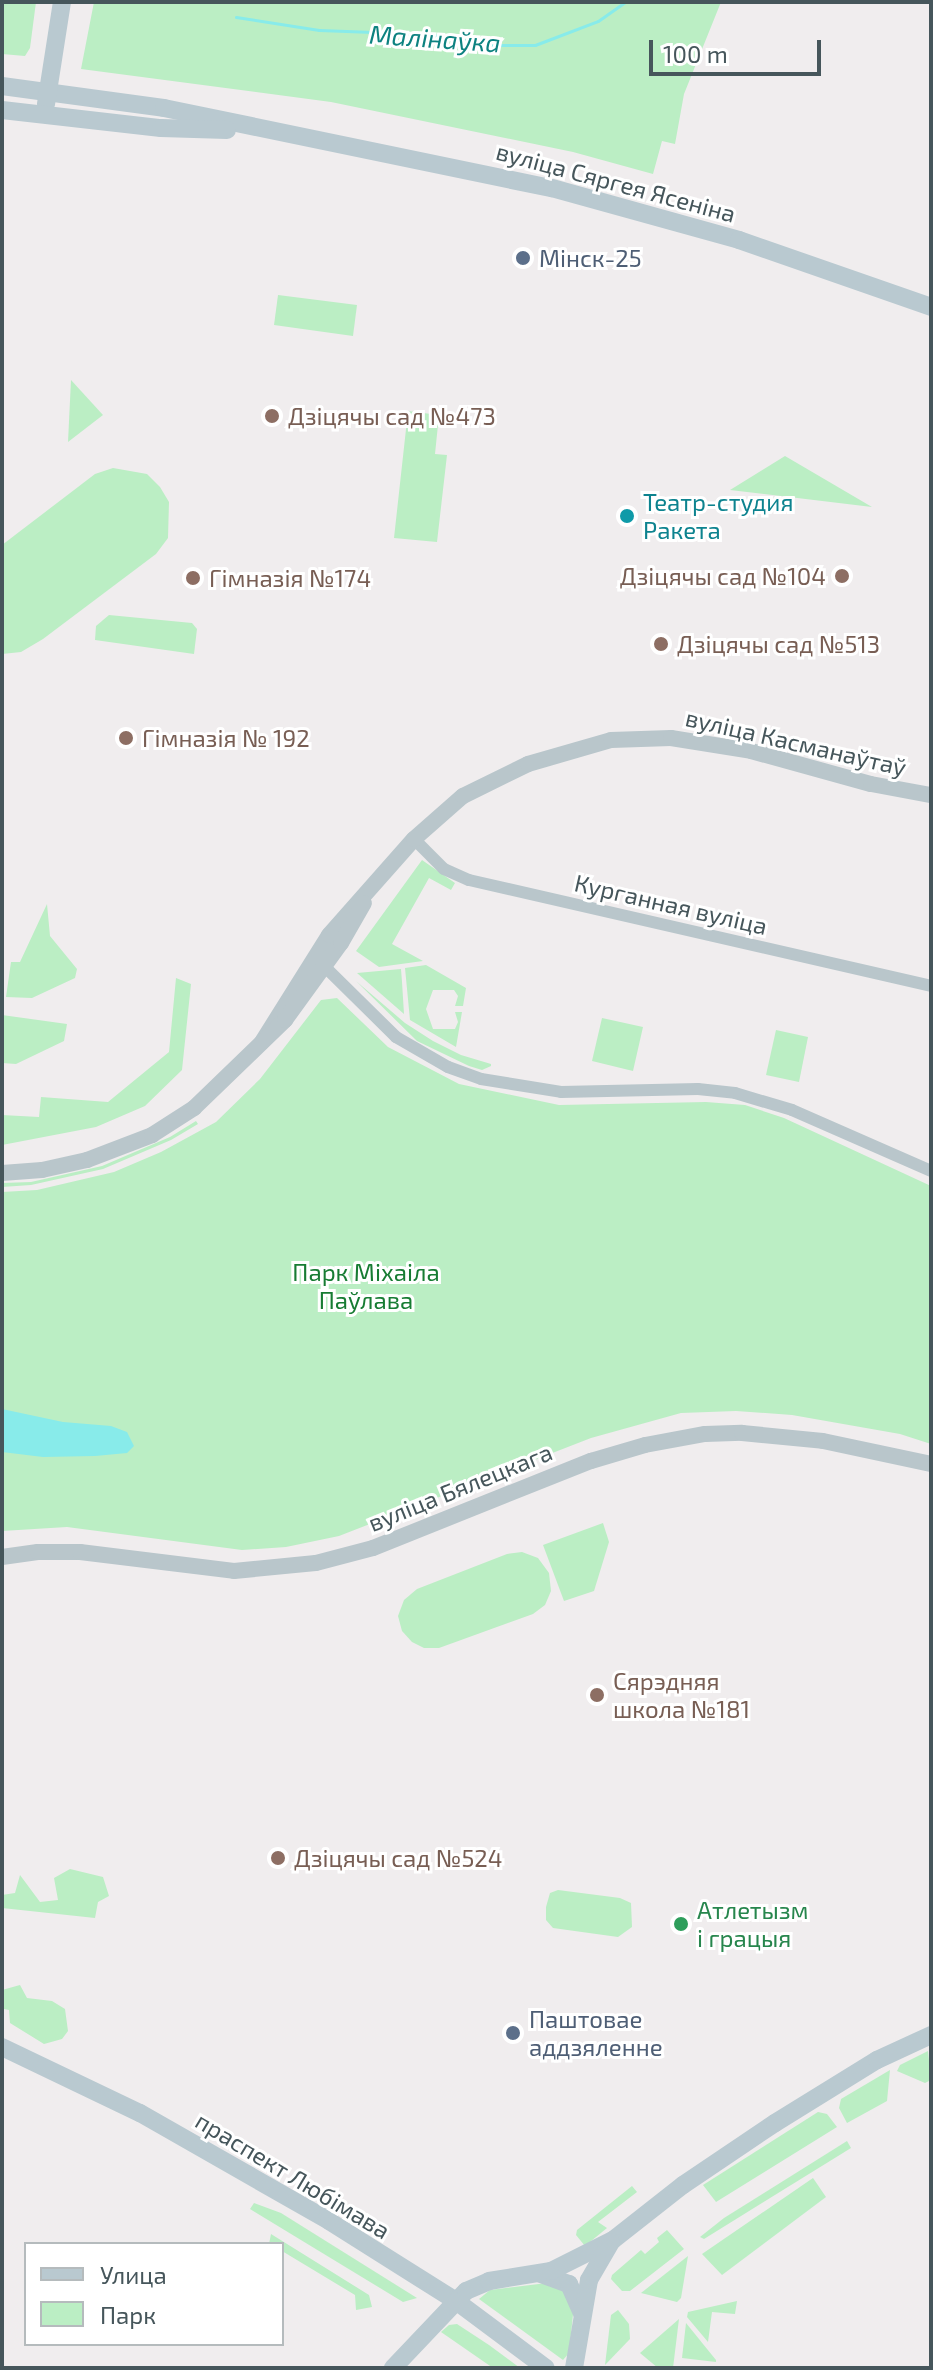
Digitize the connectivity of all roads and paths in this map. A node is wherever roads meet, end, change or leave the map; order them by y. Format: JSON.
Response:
{"nodes":[{"id":1,"x":62,"y":2,"type":"edge"},
{"id":2,"x":2,"y":86,"type":"edge"},
{"id":3,"x":48,"y":93,"type":"junction"},
{"id":4,"x":2,"y":110,"type":"edge"},
{"id":5,"x":44,"y":115,"type":"junction"},
{"id":6,"x":282,"y":132,"type":"junction"},
{"id":7,"x":931,"y":307,"type":"edge"},
{"id":8,"x":931,"y":795,"type":"edge"},
{"id":9,"x":414,"y":839,"type":"junction"},
{"id":10,"x":320,"y":962,"type":"junction"},
{"id":11,"x":931,"y":986,"type":"edge"},
{"id":12,"x":931,"y":1171,"type":"edge"},
{"id":13,"x":2,"y":1173,"type":"edge"},
{"id":14,"x":931,"y":1464,"type":"edge"},
{"id":15,"x":2,"y":1557,"type":"edge"},
{"id":16,"x":931,"y":2035,"type":"edge"},
{"id":17,"x":931,"y":2043,"type":"edge"},
{"id":18,"x":2,"y":2047,"type":"edge"},
{"id":19,"x":839,"y":2086,"type":"junction"},
{"id":20,"x":613,"y":2240,"type":"junction"},
{"id":21,"x":541,"y":2274,"type":"junction"},
{"id":22,"x":456,"y":2301,"type":"junction"},
{"id":23,"x":582,"y":2319,"type":"junction"},
{"id":24,"x":393,"y":2368,"type":"edge"},
{"id":25,"x":546,"y":2368,"type":"edge"},
{"id":26,"x":574,"y":2368,"type":"edge"}],
"edges":[{"from":1,"to":3,"type":"main road"},
{"from":2,"to":3,"type":"main road","name":"вуліца Сяргея Ясеніна"},
{"from":3,"to":5,"type":"main road"},
{"from":3,"to":6,"type":"main road","name":"вуліца Сяргея Ясеніна"},
{"from":4,"to":5,"type":"main road","name":"вуліца Сяргея Ясеніна"},
{"from":5,"to":6,"type":"main road","name":"вуліца Сяргея Ясеніна"},
{"from":6,"to":7,"type":"main road","name":"вуліца Сяргея Ясеніна"},
{"from":8,"to":9,"type":"street","name":"вуліца Касманаўтаў"},
{"from":9,"to":10,"type":"street","name":"вуліца Касманаўтаў"},
{"from":9,"to":11,"type":"street","name":"Курганная вуліца"},
{"from":10,"to":12,"type":"street"},
{"from":10,"to":13,"type":"street","name":"вуліца Касманаўтаў"},
{"from":14,"to":15,"type":"street","name":"вуліца Бялецкага"},
{"from":16,"to":19,"type":"main road"},
{"from":17,"to":19,"type":"main road"},
{"from":18,"to":22,"type":"main road","name":"праспект Любімава"},
{"from":19,"to":20,"type":"main road"},
{"from":20,"to":21,"type":"main road"},
{"from":20,"to":23,"type":"main road"},
{"from":21,"to":22,"type":"main road"},
{"from":21,"to":23,"type":"main road"},
{"from":22,"to":24,"type":"main road"},
{"from":22,"to":25,"type":"main road","name":"праспект Любімава"},
{"from":23,"to":26,"type":"main road"}]}
